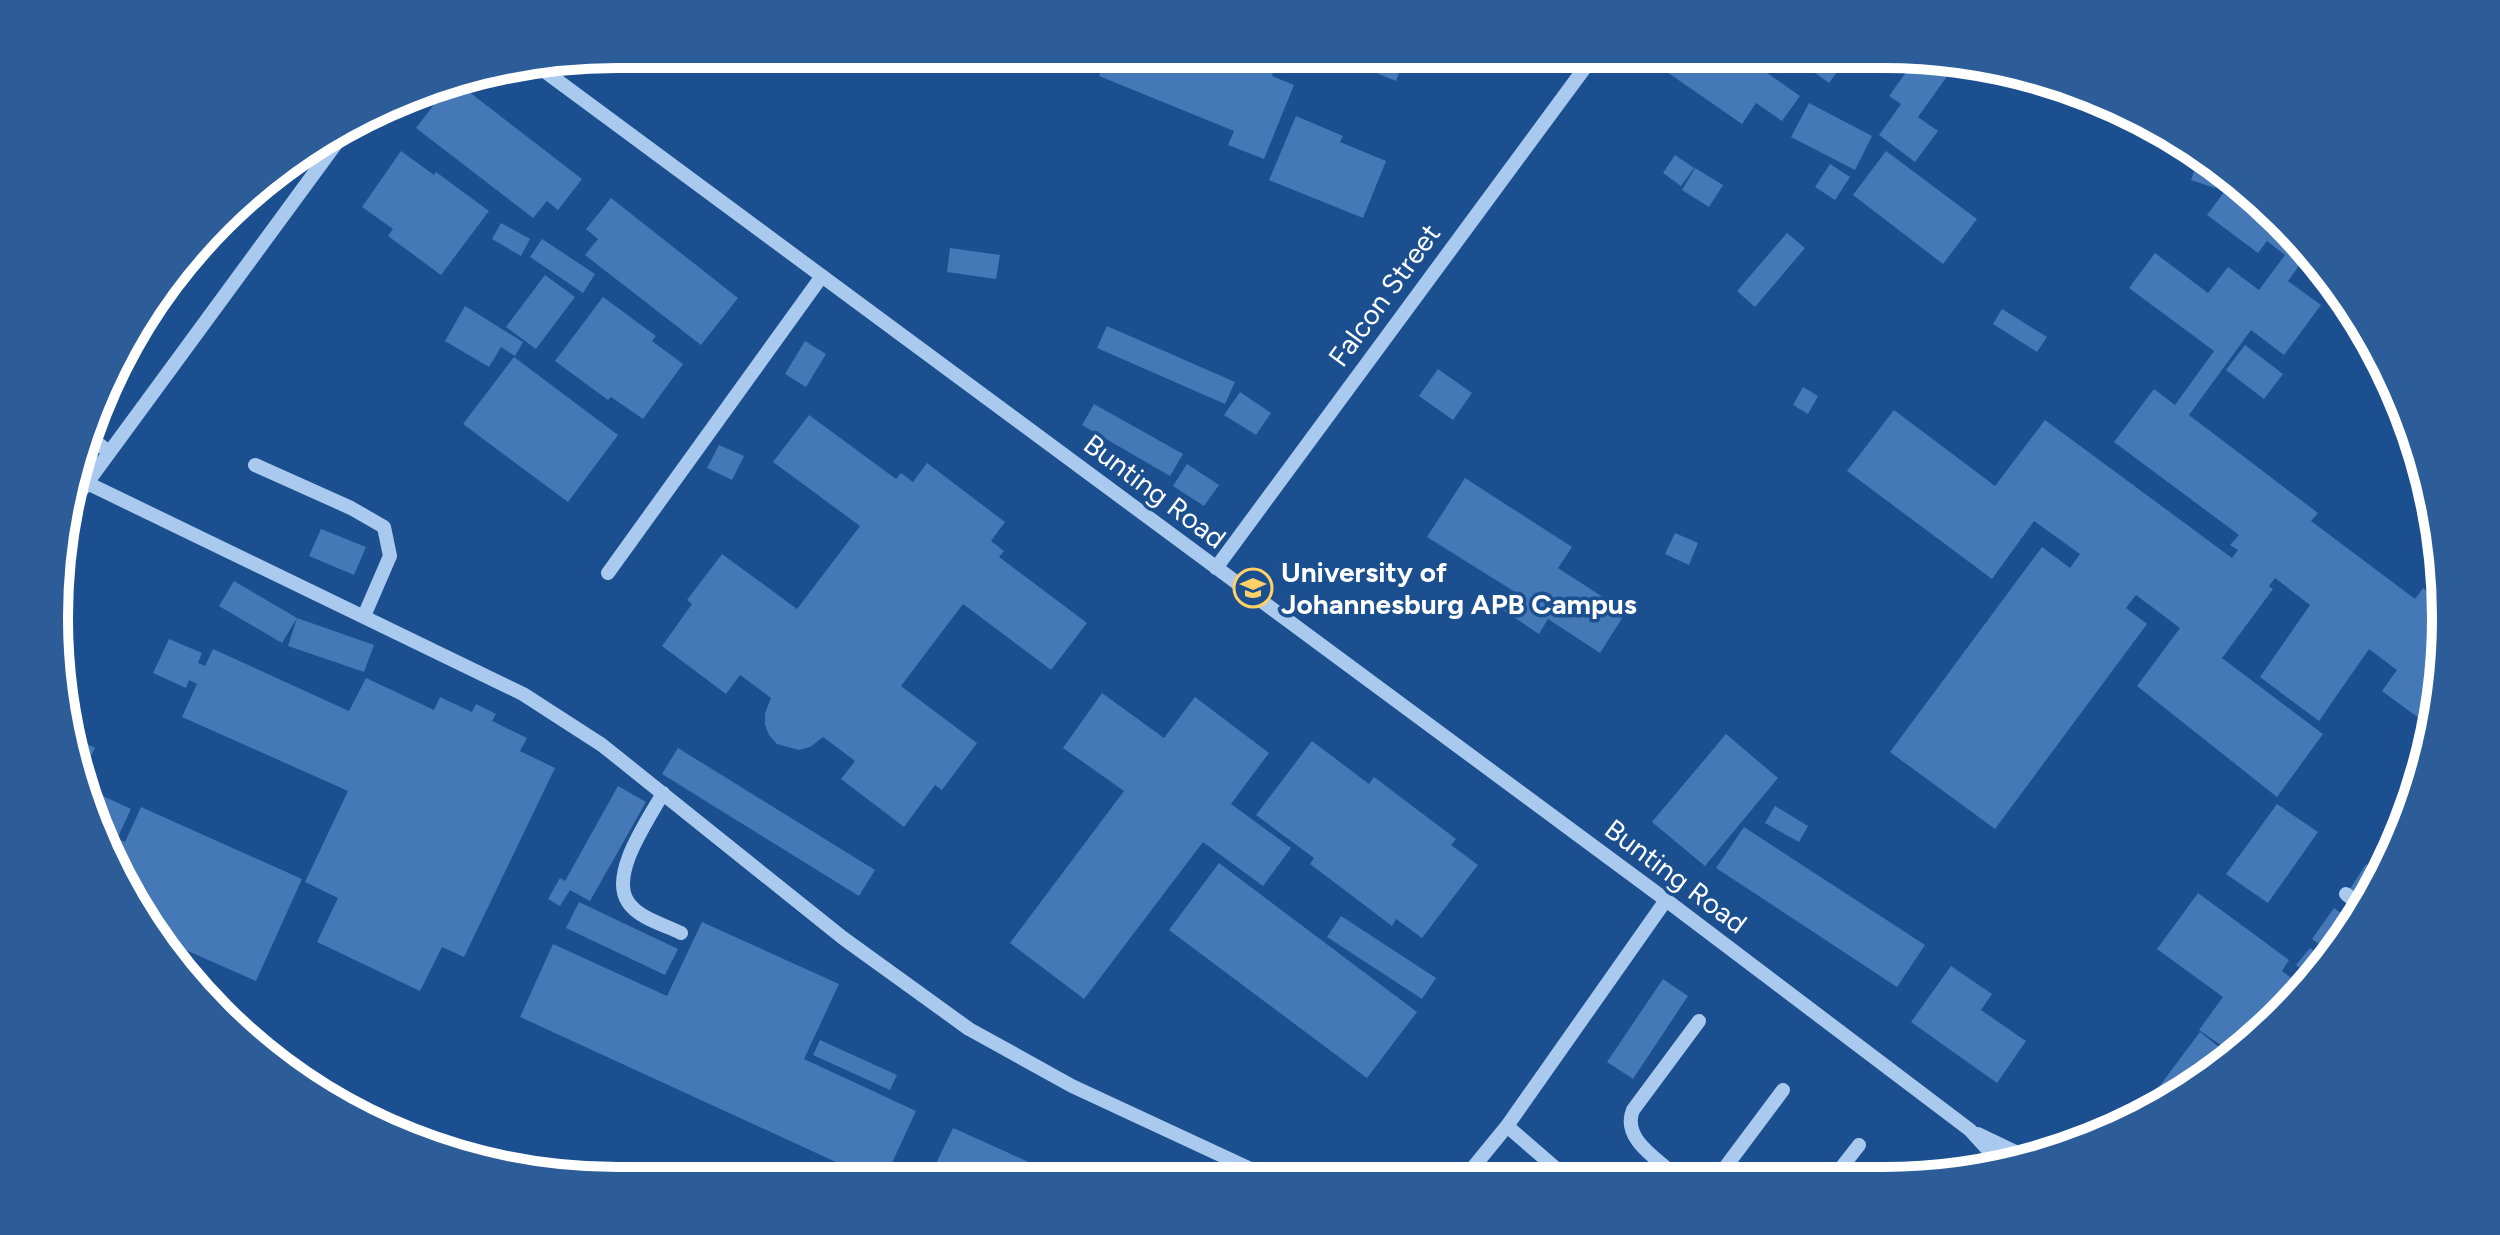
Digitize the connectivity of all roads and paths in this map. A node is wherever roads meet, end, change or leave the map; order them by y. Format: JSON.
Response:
{"nodes":[{"id":1,"x":1585,"y":68,"type":"edge"},
{"id":2,"x":547,"y":73,"type":"edge"},
{"id":3,"x":332,"y":149,"type":"edge"},
{"id":4,"x":822,"y":276,"type":"junction"},
{"id":5,"x":97,"y":442,"type":"edge"},
{"id":6,"x":109,"y":452,"type":"junction"},
{"id":7,"x":255,"y":465,"type":"dead end"},
{"id":8,"x":87,"y":483,"type":"junction"},
{"id":9,"x":84,"y":487,"type":"edge"},
{"id":10,"x":1216,"y":568,"type":"junction"},
{"id":11,"x":608,"y":573,"type":"dead end"},
{"id":12,"x":364,"y":616,"type":"junction"},
{"id":13,"x":663,"y":793,"type":"junction"},
{"id":14,"x":2346,"y":894,"type":"dead end"},
{"id":15,"x":1666,"y":900,"type":"junction"},
{"id":16,"x":2353,"y":900,"type":"edge"},
{"id":17,"x":681,"y":933,"type":"dead end"},
{"id":18,"x":1699,"y":1021,"type":"dead end"},
{"id":19,"x":1783,"y":1090,"type":"dead end"},
{"id":20,"x":1507,"y":1126,"type":"junction"},
{"id":21,"x":1970,"y":1130,"type":"junction"},
{"id":22,"x":1859,"y":1145,"type":"dead end"},
{"id":23,"x":2013,"y":1151,"type":"edge"},
{"id":24,"x":1993,"y":1155,"type":"edge"},
{"id":25,"x":1246,"y":1167,"type":"edge"},
{"id":26,"x":1473,"y":1167,"type":"edge"},
{"id":27,"x":1554,"y":1167,"type":"edge"},
{"id":28,"x":1666,"y":1167,"type":"edge"},
{"id":29,"x":1725,"y":1167,"type":"edge"},
{"id":30,"x":1842,"y":1167,"type":"edge"}],
"edges":[{"from":1,"to":10,"type":"street","name":"Falcon Street"},
{"from":2,"to":4,"type":"street","name":"Bunting Road"},
{"from":3,"to":6,"type":"street"},
{"from":4,"to":10,"type":"street","name":"Bunting Road"},
{"from":4,"to":11,"type":"street"},
{"from":5,"to":6,"type":"street"},
{"from":6,"to":8,"type":"street"},
{"from":7,"to":12,"type":"street"},
{"from":8,"to":9,"type":"street"},
{"from":8,"to":12,"type":"street"},
{"from":10,"to":15,"type":"street","name":"Bunting Road"},
{"from":12,"to":13,"type":"street"},
{"from":13,"to":17,"type":"street"},
{"from":13,"to":25,"type":"street"},
{"from":14,"to":16,"type":"street"},
{"from":15,"to":20,"type":"street"},
{"from":15,"to":21,"type":"street","name":"Bunting Road"},
{"from":18,"to":28,"type":"street"},
{"from":19,"to":29,"type":"street"},
{"from":20,"to":26,"type":"street"},
{"from":20,"to":27,"type":"street"},
{"from":21,"to":23,"type":"street","name":"Bunting Road"},
{"from":21,"to":24,"type":"street","name":"Bunting Road"},
{"from":22,"to":30,"type":"street"}]}
